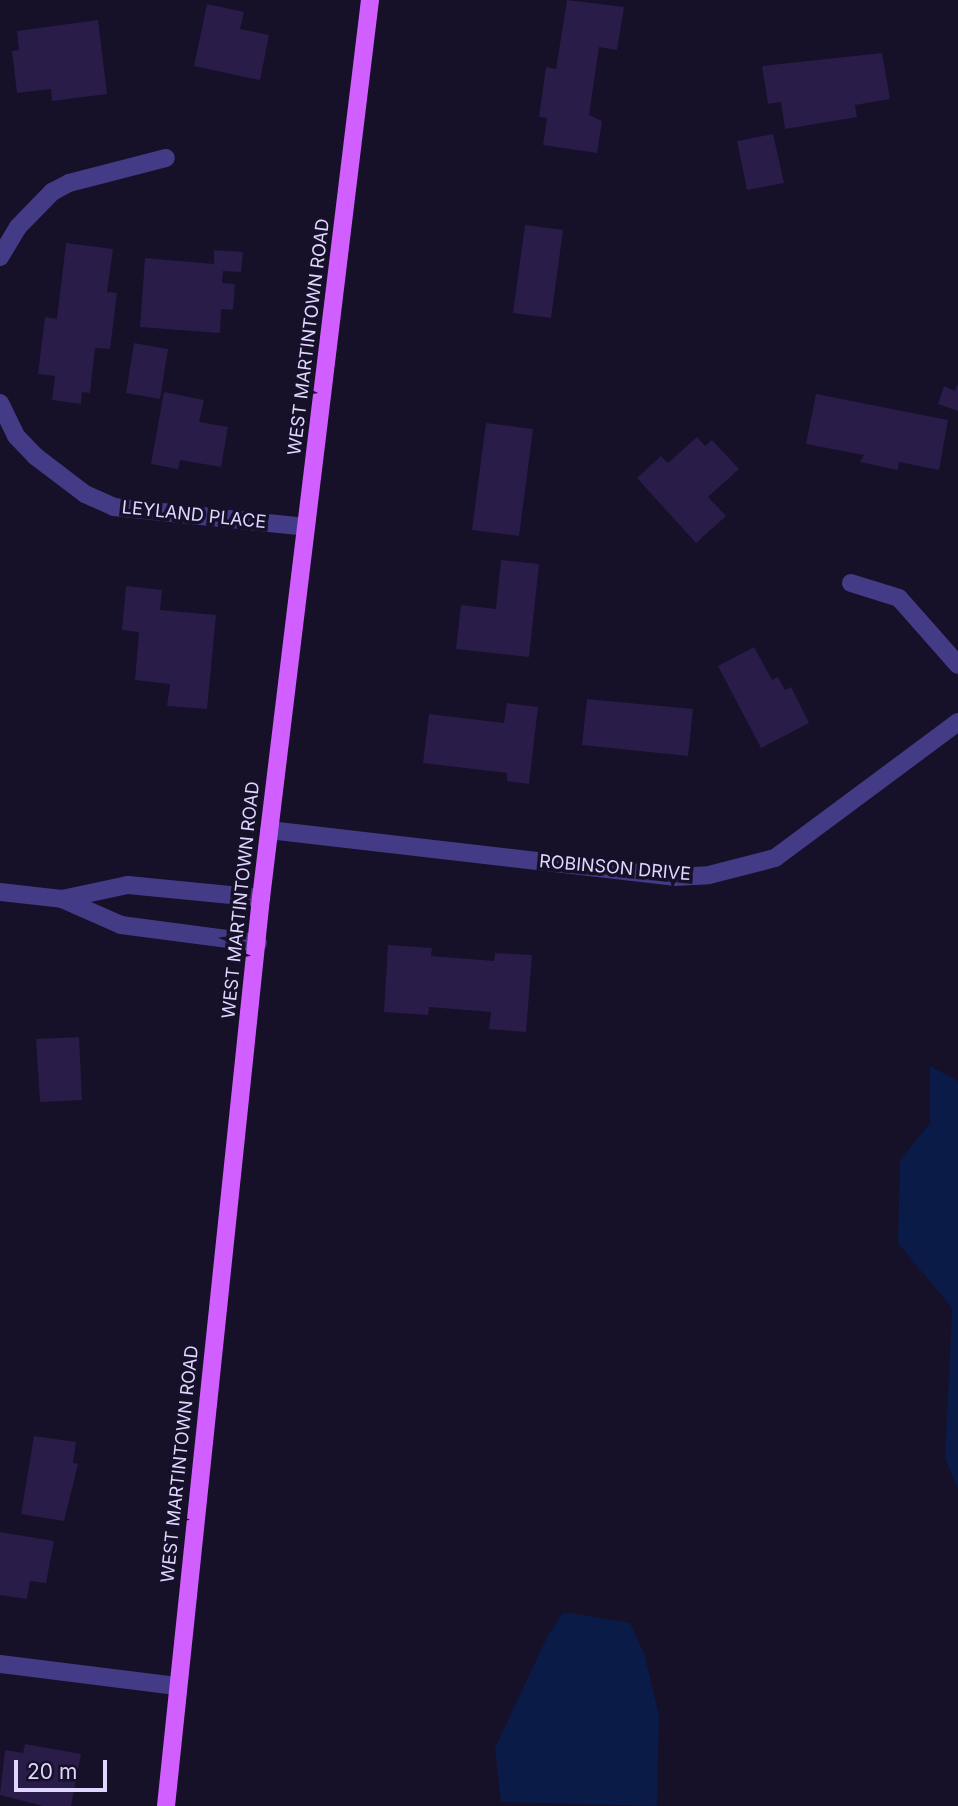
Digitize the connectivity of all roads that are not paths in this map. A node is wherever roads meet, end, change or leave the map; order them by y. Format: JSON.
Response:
{"nodes":[{"id":1,"x":370,"y":0,"type":"edge"},
{"id":2,"x":166,"y":158,"type":"dead end"},
{"id":3,"x":0,"y":257,"type":"edge"},
{"id":4,"x":0,"y":403,"type":"edge"},
{"id":5,"x":306,"y":527,"type":"junction"},
{"id":6,"x":851,"y":583,"type":"dead end"},
{"id":7,"x":958,"y":665,"type":"edge"},
{"id":8,"x":958,"y":722,"type":"edge"},
{"id":9,"x":269,"y":830,"type":"junction"},
{"id":10,"x":0,"y":892,"type":"edge"},
{"id":11,"x":261,"y":898,"type":"junction"},
{"id":12,"x":62,"y":899,"type":"junction"},
{"id":13,"x":258,"y":943,"type":"junction"},
{"id":14,"x":0,"y":1664,"type":"edge"},
{"id":15,"x":177,"y":1686,"type":"junction"},
{"id":16,"x":166,"y":1806,"type":"edge"}],
"edges":[{"from":1,"to":5,"type":"main road","name":"WEST MARTINTOWN ROAD"},
{"from":2,"to":3,"type":"street"},
{"from":4,"to":5,"type":"street","name":"LEYLAND PLACE"},
{"from":5,"to":9,"type":"main road","name":"WEST MARTINTOWN ROAD"},
{"from":6,"to":7,"type":"street"},
{"from":8,"to":9,"type":"street","name":"ROBINSON DRIVE"},
{"from":9,"to":11,"type":"main road","name":"WEST MARTINTOWN ROAD"},
{"from":10,"to":12,"type":"street"},
{"from":11,"to":12,"type":"street"},
{"from":11,"to":13,"type":"main road","name":"WEST MARTINTOWN ROAD"},
{"from":12,"to":13,"type":"street"},
{"from":13,"to":15,"type":"main road","name":"WEST MARTINTOWN ROAD"},
{"from":14,"to":15,"type":"street"},
{"from":15,"to":16,"type":"main road","name":"WEST MARTINTOWN ROAD"}]}
